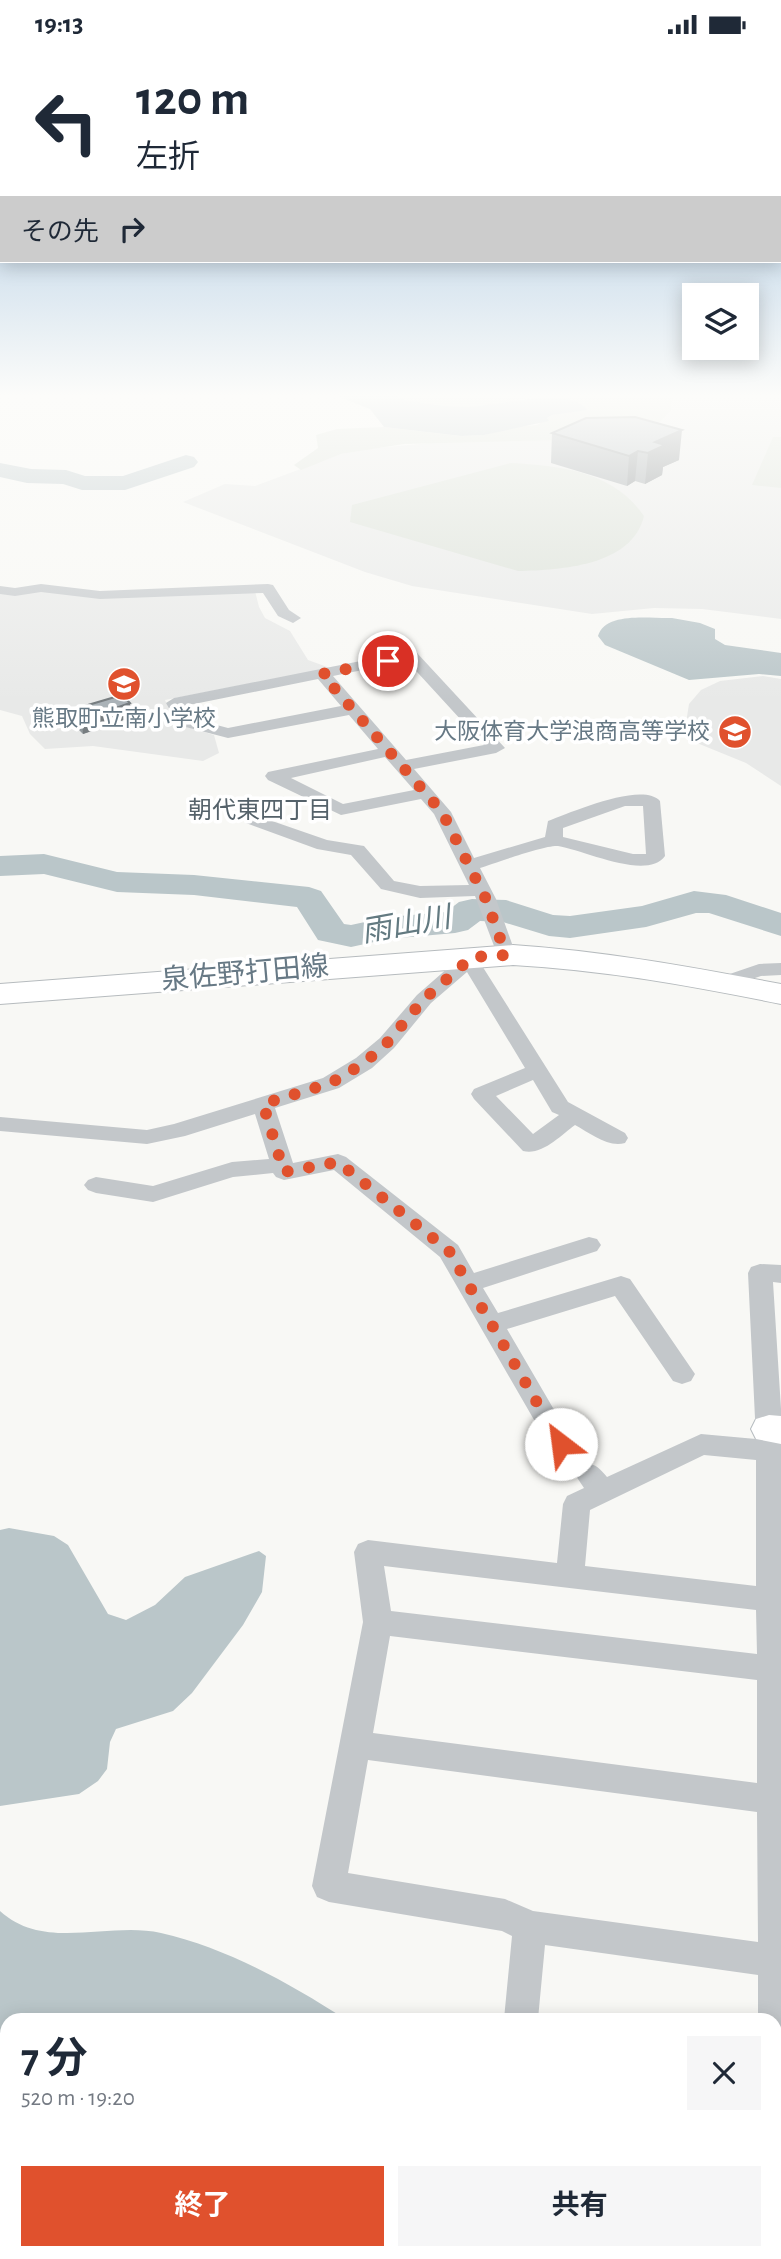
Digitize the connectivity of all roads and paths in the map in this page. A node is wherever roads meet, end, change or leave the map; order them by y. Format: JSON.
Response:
{"nodes":[{"id":1,"x":0,"y":590,"type":"edge"},
{"id":2,"x":293,"y":618,"type":"dead end"},
{"id":3,"x":322,"y":674,"type":"junction"},
{"id":4,"x":353,"y":709,"type":"junction"},
{"id":5,"x":390,"y":751,"type":"junction"},
{"id":6,"x":404,"y":766,"type":"junction"},
{"id":7,"x":426,"y":793,"type":"junction"},
{"id":8,"x":252,"y":819,"type":"dead end"},
{"id":9,"x":554,"y":840,"type":"junction"},
{"id":10,"x":470,"y":866,"type":"junction"},
{"id":11,"x":484,"y":894,"type":"junction"},
{"id":12,"x":501,"y":940,"type":"junction"},
{"id":13,"x":471,"y":958,"type":"junction"},
{"id":14,"x":781,"y":969,"type":"edge"},
{"id":15,"x":722,"y":982,"type":"junction"},
{"id":16,"x":0,"y":994,"type":"edge"},
{"id":17,"x":781,"y":995,"type":"edge"},
{"id":18,"x":538,"y":1070,"type":"junction"},
{"id":19,"x":263,"y":1104,"type":"junction"},
{"id":20,"x":574,"y":1115,"type":"junction"},
{"id":21,"x":0,"y":1124,"type":"edge"},
{"id":22,"x":617,"y":1138,"type":"dead end"},
{"id":23,"x":282,"y":1165,"type":"junction"},
{"id":24,"x":96,"y":1185,"type":"dead end"},
{"id":25,"x":589,"y":1245,"type":"dead end"},
{"id":26,"x":781,"y":1274,"type":"edge"},
{"id":27,"x":468,"y":1284,"type":"junction"},
{"id":28,"x":772,"y":1316,"type":"edge"},
{"id":29,"x":492,"y":1324,"type":"junction"},
{"id":30,"x":682,"y":1374,"type":"dead end"},
{"id":31,"x":773,"y":1437,"type":"edge"},
{"id":32,"x":561,"y":1444,"type":"dead end"},
{"id":33,"x":570,"y":1576,"type":"junction"},
{"id":34,"x":771,"y":1600,"type":"junction"},
{"id":35,"x":378,"y":1622,"type":"junction"},
{"id":36,"x":771,"y":1669,"type":"junction"},
{"id":37,"x":354,"y":1744,"type":"junction"},
{"id":38,"x":773,"y":1800,"type":"junction"},
{"id":39,"x":777,"y":1854,"type":"edge"},
{"id":40,"x":530,"y":1927,"type":"junction"},
{"id":41,"x":775,"y":1961,"type":"junction"},
{"id":42,"x":522,"y":2013,"type":"edge"},
{"id":43,"x":775,"y":2013,"type":"edge"}],
"edges":[{"from":1,"to":2,"type":"street"},
{"from":3,"to":4,"type":"street"},
{"from":3,"to":4,"type":"street"},
{"from":3,"to":6,"type":"street"},
{"from":4,"to":5,"type":"street"},
{"from":5,"to":6,"type":"street"},
{"from":5,"to":7,"type":"street"},
{"from":6,"to":7,"type":"street"},
{"from":7,"to":10,"type":"street"},
{"from":8,"to":11,"type":"street"},
{"from":9,"to":9,"type":"street"},
{"from":9,"to":10,"type":"street"},
{"from":10,"to":11,"type":"street"},
{"from":11,"to":12,"type":"street"},
{"from":12,"to":13,"type":"main road","name":"泉佐野打田線"},
{"from":12,"to":15,"type":"main road","name":"泉佐野打田線"},
{"from":13,"to":16,"type":"main road","name":"泉佐野打田線"},
{"from":13,"to":18,"type":"street"},
{"from":13,"to":19,"type":"street"},
{"from":14,"to":15,"type":"street"},
{"from":15,"to":17,"type":"main road","name":"泉佐野打田線"},
{"from":18,"to":20,"type":"street"},
{"from":18,"to":20,"type":"street"},
{"from":19,"to":21,"type":"street"},
{"from":19,"to":23,"type":"street"},
{"from":20,"to":22,"type":"street"},
{"from":23,"to":24,"type":"street"},
{"from":23,"to":27,"type":"street"},
{"from":25,"to":27,"type":"street"},
{"from":26,"to":28,"type":"street"},
{"from":27,"to":29,"type":"street"},
{"from":28,"to":31,"type":"street"},
{"from":29,"to":30,"type":"street"},
{"from":29,"to":32,"type":"street"},
{"from":31,"to":33,"type":"street"},
{"from":31,"to":34,"type":"street"},
{"from":33,"to":34,"type":"street"},
{"from":33,"to":35,"type":"street"},
{"from":34,"to":36,"type":"street"},
{"from":35,"to":36,"type":"street"},
{"from":35,"to":37,"type":"street"},
{"from":36,"to":38,"type":"street"},
{"from":37,"to":38,"type":"street"},
{"from":37,"to":40,"type":"street"},
{"from":38,"to":39,"type":"street"},
{"from":39,"to":41,"type":"street"},
{"from":40,"to":41,"type":"street"},
{"from":40,"to":42,"type":"street"},
{"from":41,"to":43,"type":"street"}]}
